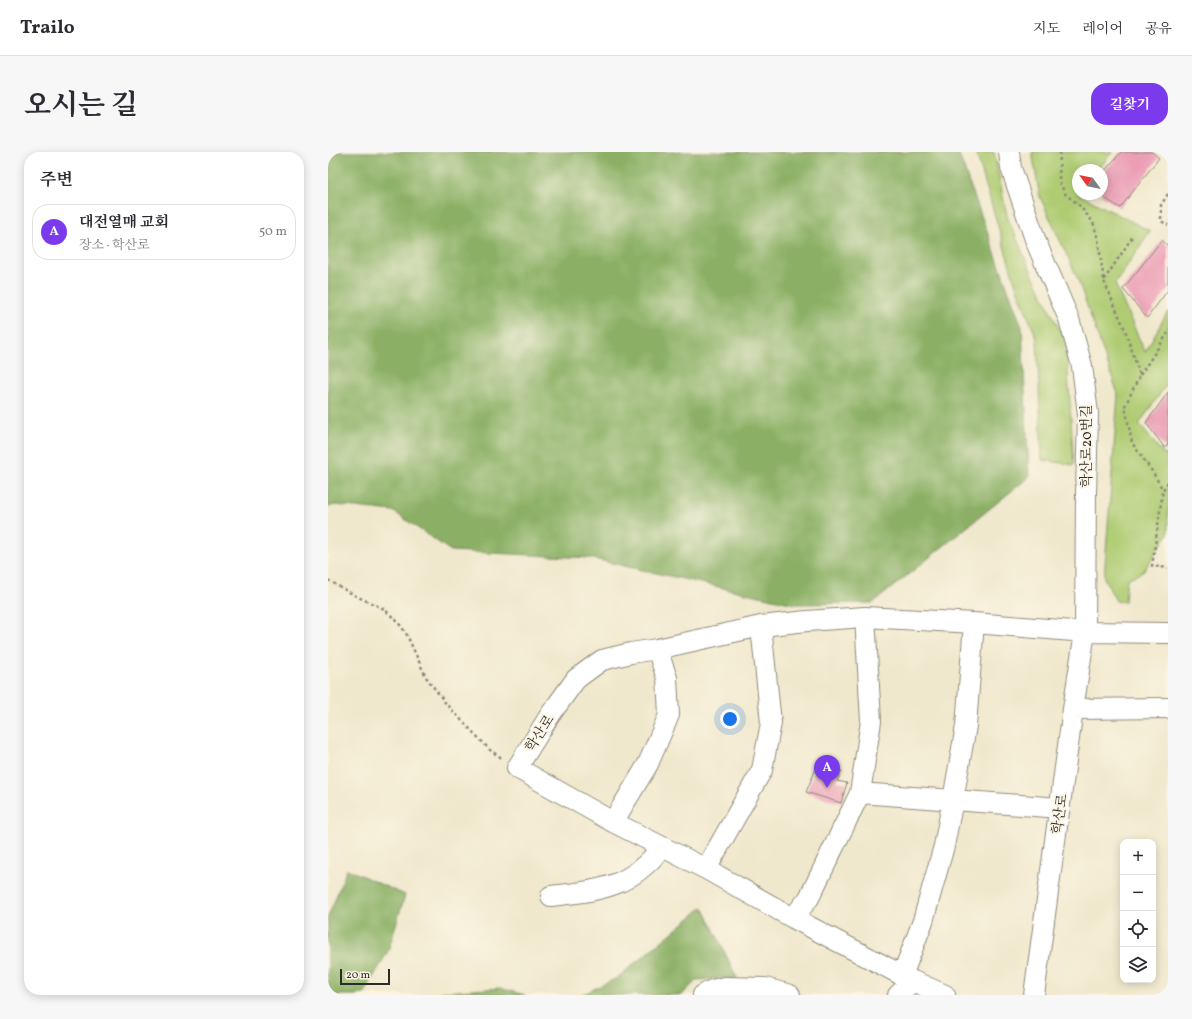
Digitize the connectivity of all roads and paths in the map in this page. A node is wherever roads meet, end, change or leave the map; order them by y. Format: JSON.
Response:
{"nodes":[{"id":1,"x":1009,"y":152,"type":"edge"},
{"id":2,"x":1060,"y":152,"type":"edge"},
{"id":3,"x":1168,"y":194,"type":"edge"},
{"id":4,"x":1168,"y":225,"type":"edge"},
{"id":5,"x":1133,"y":236,"type":"dead end"},
{"id":6,"x":1104,"y":280,"type":"junction"},
{"id":7,"x":1168,"y":333,"type":"edge"},
{"id":8,"x":1140,"y":375,"type":"junction"},
{"id":9,"x":1168,"y":482,"type":"edge"},
{"id":10,"x":1163,"y":490,"type":"junction"},
{"id":11,"x":1168,"y":568,"type":"edge"},
{"id":12,"x":328,"y":580,"type":"edge"},
{"id":13,"x":865,"y":617,"type":"junction"},
{"id":14,"x":974,"y":623,"type":"junction"},
{"id":15,"x":761,"y":626,"type":"junction"},
{"id":16,"x":1085,"y":632,"type":"junction"},
{"id":17,"x":1168,"y":632,"type":"edge"},
{"id":18,"x":657,"y":649,"type":"junction"},
{"id":19,"x":1168,"y":708,"type":"edge"},
{"id":20,"x":1073,"y":709,"type":"junction"},
{"id":21,"x":516,"y":768,"type":"junction"},
{"id":22,"x":860,"y":793,"type":"junction"},
{"id":23,"x":953,"y":800,"type":"junction"},
{"id":24,"x":1060,"y":808,"type":"junction"},
{"id":25,"x":613,"y":822,"type":"junction"},
{"id":26,"x":662,"y":847,"type":"junction"},
{"id":27,"x":706,"y":869,"type":"junction"},
{"id":28,"x":551,"y":896,"type":"dead end"},
{"id":29,"x":793,"y":918,"type":"junction"},
{"id":30,"x":908,"y":978,"type":"junction"},
{"id":31,"x":703,"y":995,"type":"edge"},
{"id":32,"x":790,"y":995,"type":"edge"},
{"id":33,"x":898,"y":995,"type":"edge"},
{"id":34,"x":945,"y":995,"type":"edge"},
{"id":35,"x":1034,"y":995,"type":"edge"}],
"edges":[{"from":1,"to":16,"type":"street","name":"학산로20번길"},
{"from":2,"to":6,"type":"path"},
{"from":3,"to":4,"type":"path"},
{"from":5,"to":6,"type":"path"},
{"from":6,"to":8,"type":"path"},
{"from":7,"to":8,"type":"path"},
{"from":8,"to":10,"type":"path"},
{"from":9,"to":10,"type":"path"},
{"from":10,"to":11,"type":"path"},
{"from":12,"to":21,"type":"path"},
{"from":13,"to":14,"type":"street","name":"학산로"},
{"from":13,"to":15,"type":"street","name":"학산로"},
{"from":13,"to":22,"type":"street"},
{"from":14,"to":16,"type":"street","name":"학산로"},
{"from":14,"to":23,"type":"street"},
{"from":15,"to":18,"type":"street","name":"학산로"},
{"from":15,"to":27,"type":"street"},
{"from":16,"to":17,"type":"street","name":"학산로"},
{"from":16,"to":20,"type":"street","name":"학산로"},
{"from":18,"to":21,"type":"street","name":"학산로"},
{"from":18,"to":25,"type":"street"},
{"from":19,"to":20,"type":"street"},
{"from":20,"to":24,"type":"street","name":"학산로"},
{"from":21,"to":25,"type":"street","name":"학산로"},
{"from":22,"to":23,"type":"street"},
{"from":22,"to":29,"type":"street"},
{"from":23,"to":24,"type":"street"},
{"from":23,"to":30,"type":"street"},
{"from":24,"to":35,"type":"street","name":"학산로"},
{"from":25,"to":26,"type":"street","name":"학산로"},
{"from":26,"to":27,"type":"street","name":"학산로"},
{"from":26,"to":28,"type":"street"},
{"from":27,"to":29,"type":"street","name":"학산로"},
{"from":29,"to":30,"type":"street","name":"학산로"},
{"from":30,"to":33,"type":"street"},
{"from":30,"to":34,"type":"street","name":"학산로"},
{"from":31,"to":32,"type":"street"}]}
